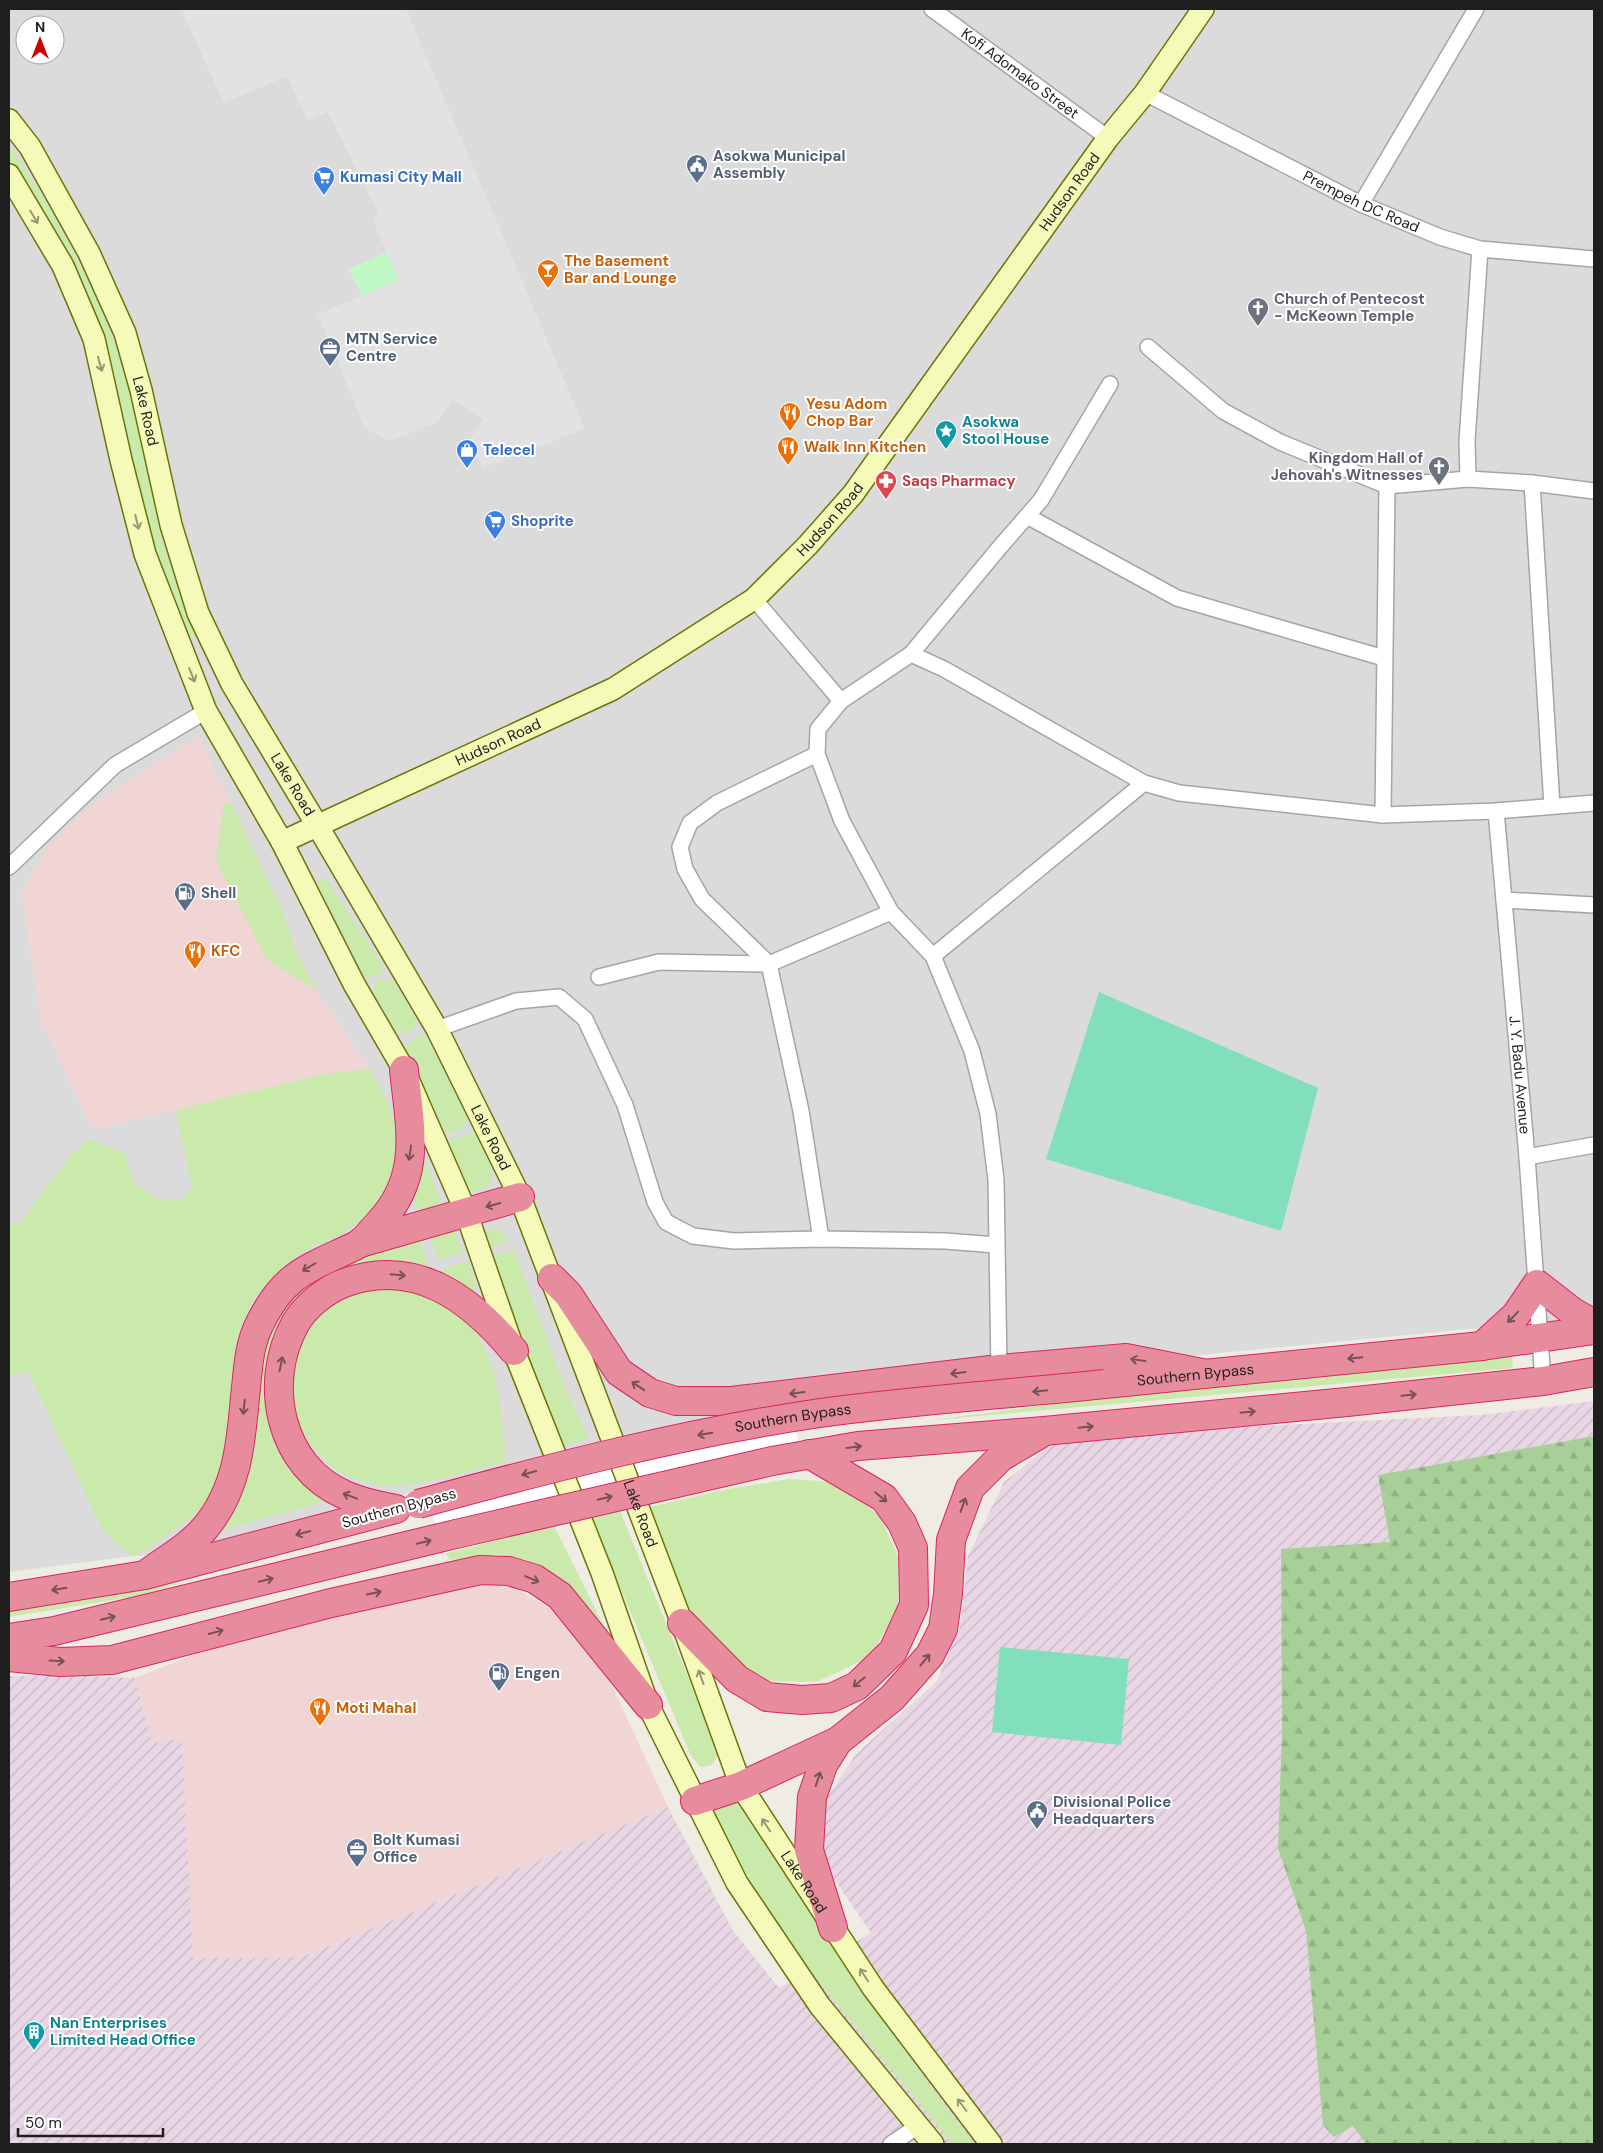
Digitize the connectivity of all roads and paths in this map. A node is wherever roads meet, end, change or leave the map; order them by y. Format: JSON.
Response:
{"nodes":[{"id":1,"x":932,"y":9,"type":"edge"},
{"id":2,"x":1203,"y":9,"type":"edge"},
{"id":3,"x":1476,"y":9,"type":"edge"},
{"id":4,"x":1146,"y":93,"type":"junction"},
{"id":5,"x":9,"y":120,"type":"edge"},
{"id":6,"x":1108,"y":138,"type":"junction"},
{"id":7,"x":9,"y":175,"type":"edge"},
{"id":8,"x":1361,"y":204,"type":"junction"},
{"id":9,"x":1480,"y":249,"type":"junction"},
{"id":10,"x":1594,"y":259,"type":"edge"},
{"id":11,"x":1148,"y":346,"type":"dead end"},
{"id":12,"x":1110,"y":384,"type":"dead end"},
{"id":13,"x":1468,"y":479,"type":"junction"},
{"id":14,"x":1532,"y":482,"type":"junction"},
{"id":15,"x":1387,"y":486,"type":"junction"},
{"id":16,"x":1594,"y":491,"type":"edge"},
{"id":17,"x":1027,"y":516,"type":"junction"},
{"id":18,"x":754,"y":599,"type":"junction"},
{"id":19,"x":911,"y":654,"type":"junction"},
{"id":20,"x":1384,"y":658,"type":"junction"},
{"id":21,"x":841,"y":701,"type":"junction"},
{"id":22,"x":206,"y":711,"type":"junction"},
{"id":23,"x":817,"y":754,"type":"junction"},
{"id":24,"x":1144,"y":783,"type":"junction"},
{"id":25,"x":1594,"y":803,"type":"edge"},
{"id":26,"x":1552,"y":806,"type":"junction"},
{"id":27,"x":1496,"y":811,"type":"junction"},
{"id":28,"x":1384,"y":815,"type":"junction"},
{"id":29,"x":317,"y":825,"type":"junction"},
{"id":30,"x":282,"y":842,"type":"junction"},
{"id":31,"x":9,"y":867,"type":"edge"},
{"id":32,"x":1504,"y":900,"type":"junction"},
{"id":33,"x":1594,"y":905,"type":"edge"},
{"id":34,"x":891,"y":912,"type":"junction"},
{"id":35,"x":933,"y":956,"type":"junction"},
{"id":36,"x":768,"y":964,"type":"junction"},
{"id":37,"x":599,"y":977,"type":"dead end"},
{"id":38,"x":437,"y":1029,"type":"junction"},
{"id":39,"x":404,"y":1070,"type":"junction"},
{"id":40,"x":1594,"y":1145,"type":"edge"},
{"id":41,"x":1528,"y":1157,"type":"junction"},
{"id":42,"x":520,"y":1197,"type":"junction"},
{"id":43,"x":466,"y":1212,"type":"junction"},
{"id":44,"x":821,"y":1239,"type":"junction"},
{"id":45,"x":360,"y":1244,"type":"junction"},
{"id":46,"x":996,"y":1245,"type":"junction"},
{"id":47,"x":552,"y":1278,"type":"junction"},
{"id":48,"x":1537,"y":1284,"type":"junction"},
{"id":49,"x":1594,"y":1324,"type":"edge"},
{"id":50,"x":1594,"y":1330,"type":"edge"},
{"id":51,"x":1540,"y":1338,"type":"junction"},
{"id":52,"x":1482,"y":1346,"type":"junction"},
{"id":53,"x":514,"y":1351,"type":"junction"},
{"id":54,"x":999,"y":1369,"type":"junction"},
{"id":55,"x":1594,"y":1372,"type":"edge"},
{"id":56,"x":1202,"y":1373,"type":"junction"},
{"id":57,"x":1543,"y":1381,"type":"junction"},
{"id":58,"x":1044,"y":1431,"type":"junction"},
{"id":59,"x":810,"y":1454,"type":"junction"},
{"id":60,"x":407,"y":1507,"type":"junction"},
{"id":61,"x":145,"y":1575,"type":"junction"},
{"id":62,"x":9,"y":1597,"type":"edge"},
{"id":63,"x":682,"y":1623,"type":"junction"},
{"id":64,"x":9,"y":1638,"type":"edge"},
{"id":65,"x":9,"y":1657,"type":"edge"},
{"id":66,"x":648,"y":1705,"type":"junction"},
{"id":67,"x":838,"y":1741,"type":"junction"},
{"id":68,"x":741,"y":1786,"type":"junction"},
{"id":69,"x":695,"y":1801,"type":"junction"},
{"id":70,"x":833,"y":1928,"type":"junction"},
{"id":71,"x":918,"y":2126,"type":"junction"},
{"id":72,"x":891,"y":2144,"type":"edge"},
{"id":73,"x":933,"y":2144,"type":"edge"},
{"id":74,"x":991,"y":2144,"type":"edge"}],
"edges":[{"from":1,"to":6,"type":"street","name":"Kofi Adomako Street"},
{"from":2,"to":4,"type":"main road","name":"Hudson Road"},
{"from":3,"to":8,"type":"street"},
{"from":4,"to":6,"type":"main road","name":"Hudson Road"},
{"from":4,"to":8,"type":"street","name":"Prempeh DC Road"},
{"from":5,"to":29,"type":"main road","name":"Lake Road"},
{"from":6,"to":18,"type":"main road","name":"Hudson Road"},
{"from":7,"to":22,"type":"main road","one_way":true},
{"from":8,"to":9,"type":"street","name":"Prempeh DC Road"},
{"from":9,"to":10,"type":"street","name":"Prempeh DC Road"},
{"from":9,"to":13,"type":"street"},
{"from":11,"to":15,"type":"street"},
{"from":12,"to":17,"type":"street"},
{"from":13,"to":14,"type":"street"},
{"from":13,"to":15,"type":"street"},
{"from":14,"to":16,"type":"street"},
{"from":14,"to":26,"type":"street"},
{"from":15,"to":20,"type":"street"},
{"from":17,"to":19,"type":"street"},
{"from":17,"to":20,"type":"street"},
{"from":18,"to":21,"type":"street"},
{"from":18,"to":29,"type":"main road","name":"Hudson Road"},
{"from":19,"to":21,"type":"street"},
{"from":19,"to":24,"type":"street"},
{"from":20,"to":28,"type":"street"},
{"from":21,"to":23,"type":"street"},
{"from":22,"to":30,"type":"main road"},
{"from":22,"to":31,"type":"street"},
{"from":23,"to":34,"type":"street"},
{"from":23,"to":36,"type":"street"},
{"from":24,"to":28,"type":"street"},
{"from":24,"to":35,"type":"street"},
{"from":25,"to":26,"type":"street"},
{"from":26,"to":27,"type":"street"},
{"from":27,"to":28,"type":"street"},
{"from":27,"to":32,"type":"street","name":"J. Y. Badu Avenue"},
{"from":29,"to":30,"type":"main road","name":"Hudson Road"},
{"from":29,"to":38,"type":"main road","name":"Lake Road"},
{"from":30,"to":39,"type":"main road"},
{"from":32,"to":33,"type":"street"},
{"from":32,"to":41,"type":"street","name":"J. Y. Badu Avenue"},
{"from":34,"to":35,"type":"street"},
{"from":34,"to":36,"type":"street"},
{"from":35,"to":46,"type":"street"},
{"from":36,"to":37,"type":"street"},
{"from":36,"to":44,"type":"street"},
{"from":38,"to":42,"type":"main road","name":"Lake Road"},
{"from":38,"to":44,"type":"street"},
{"from":39,"to":43,"type":"main road"},
{"from":39,"to":45,"type":"highway","one_way":true},
{"from":40,"to":41,"type":"street"},
{"from":41,"to":48,"type":"street","name":"J. Y. Badu Avenue"},
{"from":42,"to":43,"type":"highway","one_way":true},
{"from":42,"to":47,"type":"main road","name":"Lake Road"},
{"from":43,"to":45,"type":"highway"},
{"from":43,"to":53,"type":"main road"},
{"from":44,"to":46,"type":"street"},
{"from":45,"to":61,"type":"highway","one_way":true},
{"from":46,"to":54,"type":"street"},
{"from":54,"to":47,"type":"highway","one_way":true},
{"from":47,"to":63,"type":"main road","name":"Lake Road"},
{"from":48,"to":49,"type":"highway"},
{"from":48,"to":51,"type":"street","name":"J. Y. Badu Avenue"},
{"from":48,"to":52,"type":"highway","one_way":true},
{"from":50,"to":51,"type":"highway","name":"Southern Bypass"},
{"from":51,"to":52,"type":"highway","name":"Southern Bypass"},
{"from":51,"to":57,"type":"street","name":"J. Y. Badu Avenue"},
{"from":52,"to":56,"type":"highway","name":"Southern Bypass","one_way":true},
{"from":60,"to":53,"type":"highway","one_way":true},
{"from":53,"to":66,"type":"main road"},
{"from":56,"to":54,"type":"highway","one_way":true},
{"from":55,"to":57,"type":"highway"},
{"from":56,"to":60,"type":"highway","name":"Southern Bypass","one_way":true,"bridge":true},
{"from":58,"to":57,"type":"highway","one_way":true},
{"from":59,"to":58,"type":"highway","one_way":true},
{"from":67,"to":58,"type":"highway","one_way":true},
{"from":59,"to":63,"type":"highway","one_way":true},
{"from":64,"to":59,"type":"highway","one_way":true,"bridge":true},
{"from":60,"to":61,"type":"highway","name":"Southern Bypass","one_way":true},
{"from":61,"to":62,"type":"highway","name":"Southern Bypass","one_way":true},
{"from":68,"to":63,"type":"main road","name":"Lake Road","one_way":true},
{"from":65,"to":66,"type":"highway","one_way":true},
{"from":66,"to":69,"type":"main road"},
{"from":67,"to":68,"type":"highway"},
{"from":70,"to":67,"type":"highway","one_way":true},
{"from":68,"to":69,"type":"highway"},
{"from":70,"to":68,"type":"main road","name":"Lake Road","one_way":true},
{"from":69,"to":71,"type":"main road"},
{"from":74,"to":70,"type":"main road","name":"Lake Road","one_way":true},
{"from":71,"to":72,"type":"street"},
{"from":71,"to":73,"type":"main road"}]}
